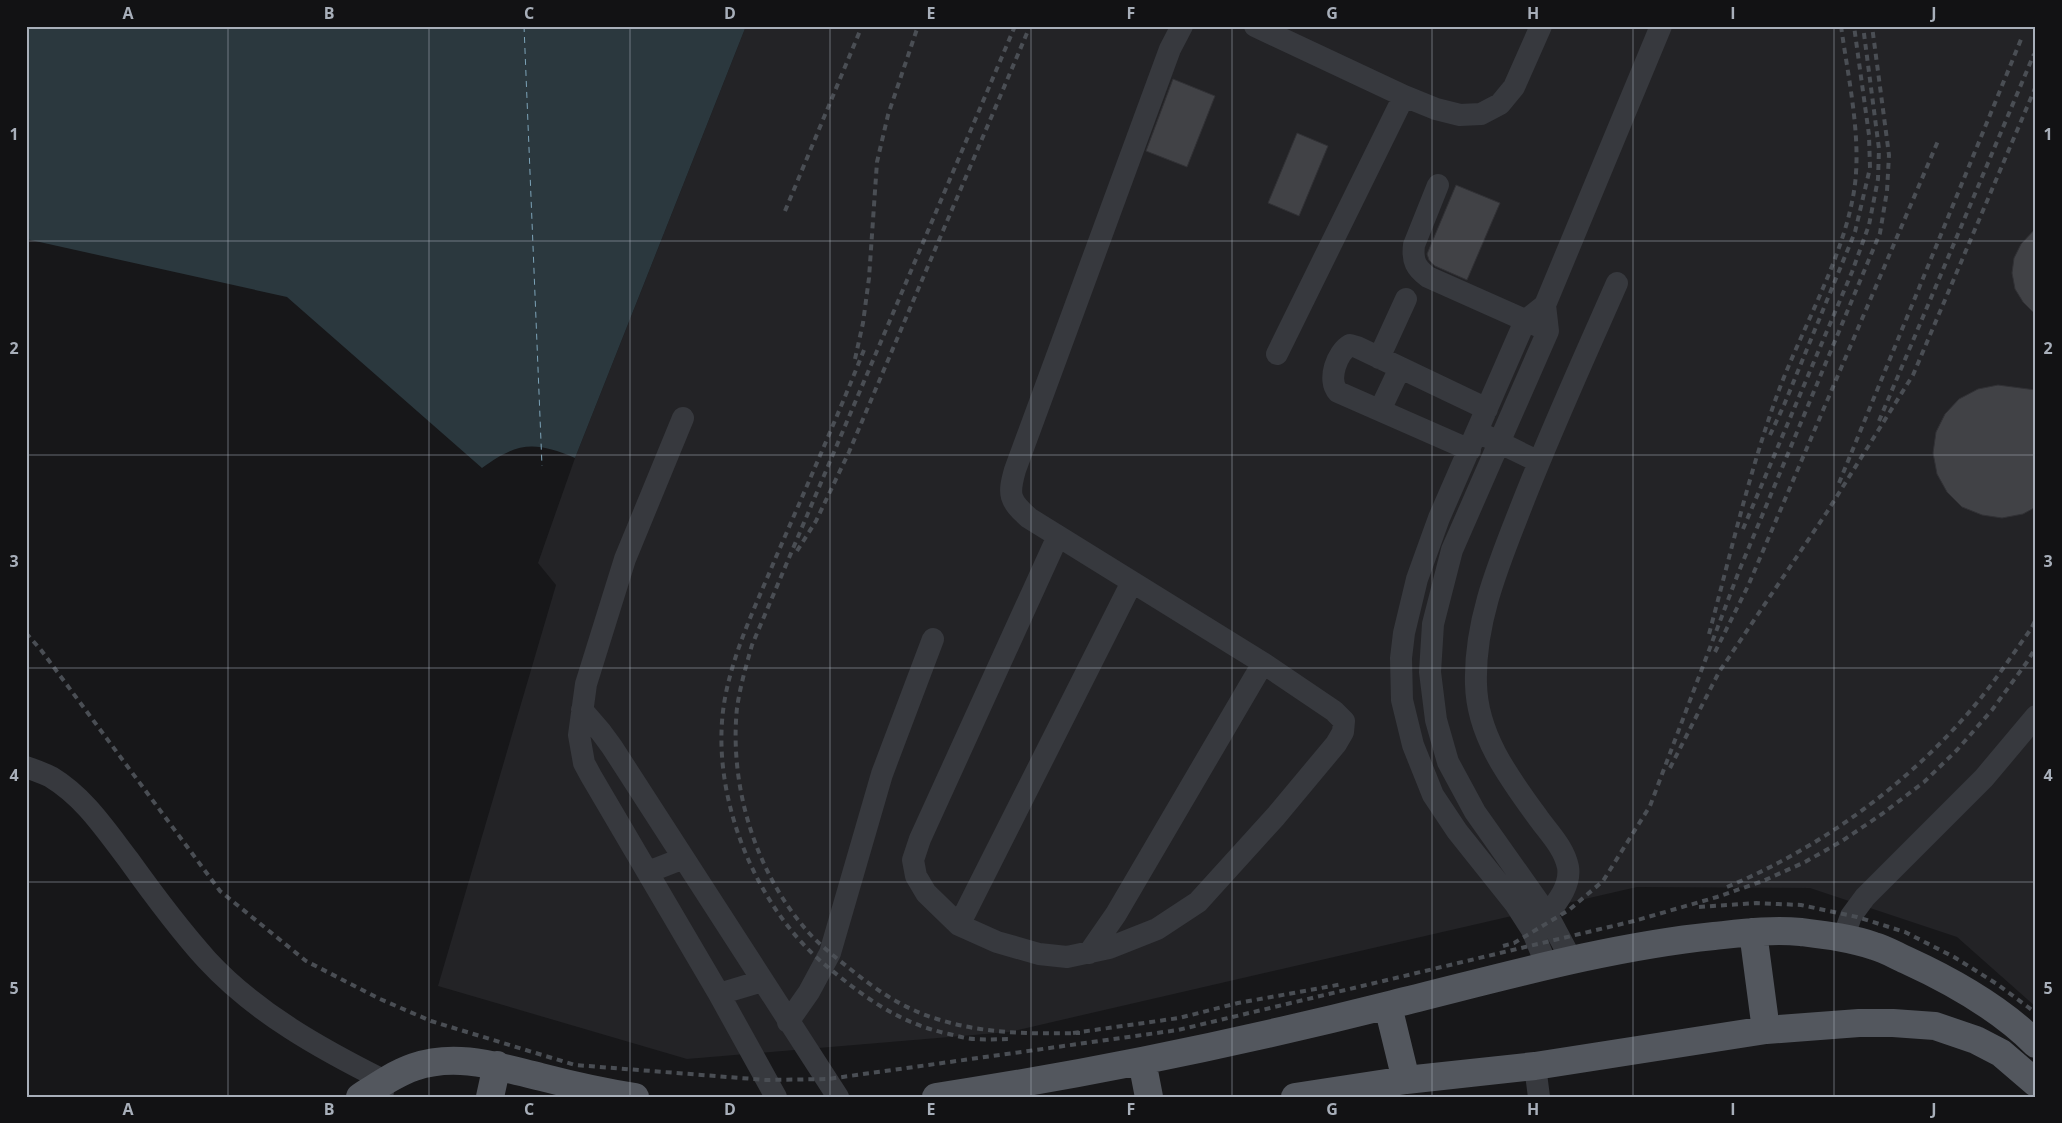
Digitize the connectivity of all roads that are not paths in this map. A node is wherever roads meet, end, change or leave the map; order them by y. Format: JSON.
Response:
{"nodes":[{"id":1,"x":1182,"y":26,"type":"edge"},
{"id":2,"x":1256,"y":26,"type":"edge"},
{"id":3,"x":1541,"y":26,"type":"edge"},
{"id":4,"x":1661,"y":26,"type":"edge"},
{"id":5,"x":1404,"y":96,"type":"junction"},
{"id":6,"x":1438,"y":185,"type":"dead end"},
{"id":7,"x":1617,"y":283,"type":"dead end"},
{"id":8,"x":1406,"y":299,"type":"dead end"},
{"id":9,"x":1545,"y":304,"type":"junction"},
{"id":10,"x":1525,"y":321,"type":"junction"},
{"id":11,"x":1548,"y":330,"type":"junction"},
{"id":12,"x":1277,"y":354,"type":"dead end"},
{"id":13,"x":1379,"y":358,"type":"junction"},
{"id":14,"x":1400,"y":368,"type":"junction"},
{"id":15,"x":1487,"y":408,"type":"junction"},
{"id":16,"x":1380,"y":410,"type":"junction"},
{"id":17,"x":683,"y":418,"type":"dead end"},
{"id":18,"x":1473,"y":441,"type":"junction"},
{"id":19,"x":1499,"y":443,"type":"junction"},
{"id":20,"x":1539,"y":462,"type":"junction"},
{"id":21,"x":1058,"y":536,"type":"junction"},
{"id":22,"x":1132,"y":582,"type":"junction"},
{"id":23,"x":933,"y":639,"type":"dead end"},
{"id":24,"x":1263,"y":663,"type":"junction"},
{"id":25,"x":582,"y":710,"type":"junction"},
{"id":26,"x":2036,"y":716,"type":"edge"},
{"id":27,"x":612,"y":747,"type":"junction"},
{"id":28,"x":584,"y":763,"type":"junction"},
{"id":29,"x":26,"y":767,"type":"edge"},
{"id":30,"x":684,"y":858,"type":"junction"},
{"id":31,"x":648,"y":872,"type":"junction"},
{"id":32,"x":1547,"y":914,"type":"junction"},
{"id":33,"x":959,"y":925,"type":"junction"},
{"id":34,"x":1753,"y":932,"type":"junction"},
{"id":35,"x":1843,"y":938,"type":"junction"},
{"id":36,"x":1089,"y":953,"type":"junction"},
{"id":37,"x":1560,"y":963,"type":"junction"},
{"id":38,"x":762,"y":980,"type":"junction"},
{"id":39,"x":719,"y":994,"type":"junction"},
{"id":40,"x":1388,"y":1006,"type":"junction"},
{"id":41,"x":1996,"y":1011,"type":"junction"},
{"id":42,"x":788,"y":1022,"type":"junction"},
{"id":43,"x":1766,"y":1030,"type":"junction"},
{"id":44,"x":1976,"y":1040,"type":"junction"},
{"id":45,"x":2036,"y":1044,"type":"edge"},
{"id":46,"x":1142,"y":1061,"type":"junction"},
{"id":47,"x":497,"y":1065,"type":"junction"},
{"id":48,"x":1535,"y":1066,"type":"junction"},
{"id":49,"x":1406,"y":1080,"type":"junction"},
{"id":50,"x":2036,"y":1083,"type":"edge"},
{"id":51,"x":384,"y":1089,"type":"edge"},
{"id":52,"x":1338,"y":1094,"type":"edge"},
{"id":53,"x":360,"y":1097,"type":"edge"},
{"id":54,"x":490,"y":1097,"type":"edge"},
{"id":55,"x":635,"y":1097,"type":"edge"},
{"id":56,"x":776,"y":1097,"type":"edge"},
{"id":57,"x":838,"y":1097,"type":"edge"},
{"id":58,"x":936,"y":1097,"type":"edge"},
{"id":59,"x":1149,"y":1097,"type":"edge"},
{"id":60,"x":1295,"y":1097,"type":"edge"},
{"id":61,"x":1539,"y":1097,"type":"edge"}],
"edges":[{"from":1,"to":21,"type":"street"},
{"from":2,"to":5,"type":"street"},
{"from":3,"to":5,"type":"street"},
{"from":4,"to":9,"type":"street"},
{"from":5,"to":12,"type":"street"},
{"from":6,"to":10,"type":"street"},
{"from":7,"to":20,"type":"street"},
{"from":8,"to":13,"type":"street"},
{"from":9,"to":10,"type":"street"},
{"from":9,"to":11,"type":"street"},
{"from":10,"to":11,"type":"street"},
{"from":10,"to":15,"type":"street"},
{"from":11,"to":19,"type":"street"},
{"from":13,"to":14,"type":"street"},
{"from":13,"to":16,"type":"street"},
{"from":14,"to":15,"type":"street"},
{"from":14,"to":16,"type":"street"},
{"from":15,"to":18,"type":"street"},
{"from":16,"to":18,"type":"street"},
{"from":17,"to":25,"type":"street"},
{"from":18,"to":19,"type":"street"},
{"from":18,"to":37,"type":"street"},
{"from":19,"to":20,"type":"street"},
{"from":19,"to":32,"type":"street"},
{"from":20,"to":32,"type":"street"},
{"from":21,"to":22,"type":"street"},
{"from":21,"to":33,"type":"street"},
{"from":22,"to":24,"type":"street"},
{"from":22,"to":33,"type":"street"},
{"from":23,"to":42,"type":"street"},
{"from":24,"to":36,"type":"street"},
{"from":24,"to":36,"type":"street"},
{"from":25,"to":27,"type":"street"},
{"from":25,"to":28,"type":"street"},
{"from":26,"to":35,"type":"street"},
{"from":27,"to":28,"type":"street"},
{"from":27,"to":30,"type":"street"},
{"from":28,"to":31,"type":"street"},
{"from":29,"to":51,"type":"street"},
{"from":30,"to":31,"type":"street"},
{"from":30,"to":38,"type":"street"},
{"from":31,"to":39,"type":"street"},
{"from":32,"to":37,"type":"street"},
{"from":33,"to":36,"type":"street"},
{"from":34,"to":35,"type":"main road"},
{"from":34,"to":37,"type":"main road"},
{"from":34,"to":43,"type":"main road"},
{"from":35,"to":41,"type":"main road"},
{"from":37,"to":40,"type":"main road"},
{"from":38,"to":39,"type":"street"},
{"from":38,"to":42,"type":"street"},
{"from":39,"to":56,"type":"street"},
{"from":40,"to":46,"type":"main road"},
{"from":40,"to":49,"type":"main road"},
{"from":41,"to":44,"type":"main road"},
{"from":41,"to":45,"type":"main road"},
{"from":42,"to":57,"type":"street"},
{"from":43,"to":44,"type":"main road"},
{"from":43,"to":48,"type":"main road"},
{"from":44,"to":50,"type":"main road"},
{"from":46,"to":58,"type":"main road"},
{"from":46,"to":59,"type":"main road"},
{"from":47,"to":51,"type":"main road"},
{"from":47,"to":54,"type":"main road"},
{"from":47,"to":55,"type":"main road"},
{"from":48,"to":49,"type":"main road"},
{"from":48,"to":61,"type":"street"},
{"from":49,"to":52,"type":"main road"},
{"from":51,"to":53,"type":"main road"},
{"from":52,"to":60,"type":"main road"}]}
